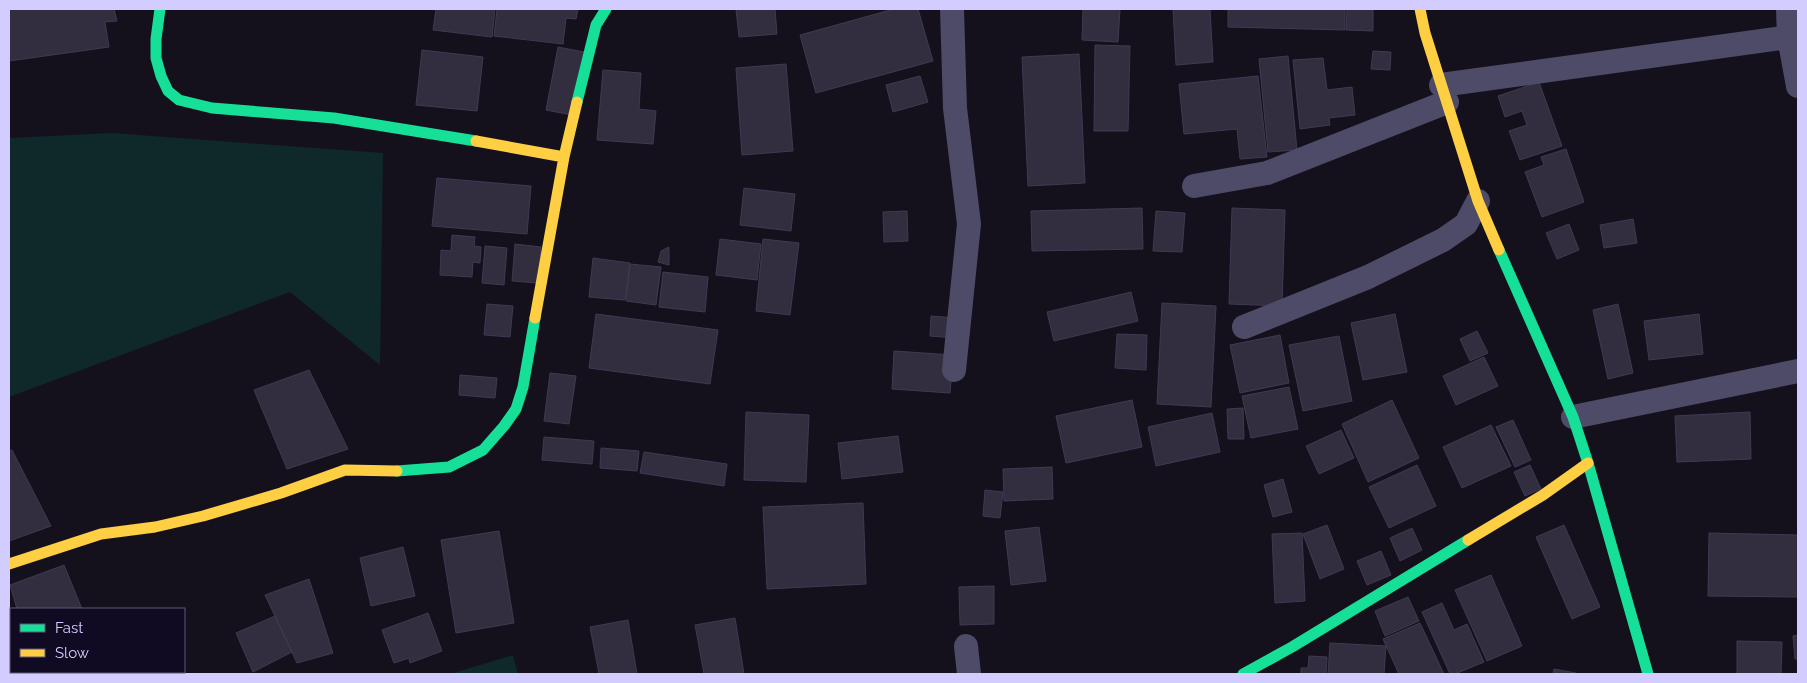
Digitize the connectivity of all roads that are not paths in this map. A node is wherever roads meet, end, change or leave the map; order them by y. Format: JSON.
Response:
{"nodes":[{"id":1,"x":160,"y":9,"type":"edge"},
{"id":2,"x":606,"y":9,"type":"edge"},
{"id":3,"x":952,"y":9,"type":"edge"},
{"id":4,"x":1420,"y":9,"type":"edge"},
{"id":5,"x":1788,"y":9,"type":"edge"},
{"id":6,"x":1789,"y":37,"type":"junction"},
{"id":7,"x":1798,"y":86,"type":"edge"},
{"id":8,"x":1444,"y":94,"type":"junction"},
{"id":9,"x":564,"y":157,"type":"junction"},
{"id":10,"x":1194,"y":186,"type":"dead end"},
{"id":11,"x":1478,"y":201,"type":"junction"},
{"id":12,"x":1244,"y":327,"type":"dead end"},
{"id":13,"x":954,"y":370,"type":"dead end"},
{"id":14,"x":1798,"y":371,"type":"edge"},
{"id":15,"x":1572,"y":417,"type":"junction"},
{"id":16,"x":1588,"y":463,"type":"junction"},
{"id":17,"x":9,"y":564,"type":"edge"},
{"id":18,"x":966,"y":646,"type":"dead end"},
{"id":19,"x":1254,"y":672,"type":"edge"},
{"id":20,"x":969,"y":674,"type":"edge"},
{"id":21,"x":1648,"y":674,"type":"edge"}],
"edges":[{"from":1,"to":9,"type":"street"},
{"from":2,"to":9,"type":"street"},
{"from":3,"to":13,"type":"street"},
{"from":4,"to":8,"type":"street"},
{"from":5,"to":6,"type":"street"},
{"from":6,"to":7,"type":"street"},
{"from":6,"to":8,"type":"street"},
{"from":8,"to":10,"type":"street"},
{"from":8,"to":11,"type":"street"},
{"from":9,"to":17,"type":"street"},
{"from":11,"to":12,"type":"street"},
{"from":11,"to":15,"type":"street"},
{"from":14,"to":15,"type":"street"},
{"from":15,"to":16,"type":"street"},
{"from":16,"to":19,"type":"street"},
{"from":16,"to":21,"type":"street"},
{"from":18,"to":20,"type":"street"}]}
